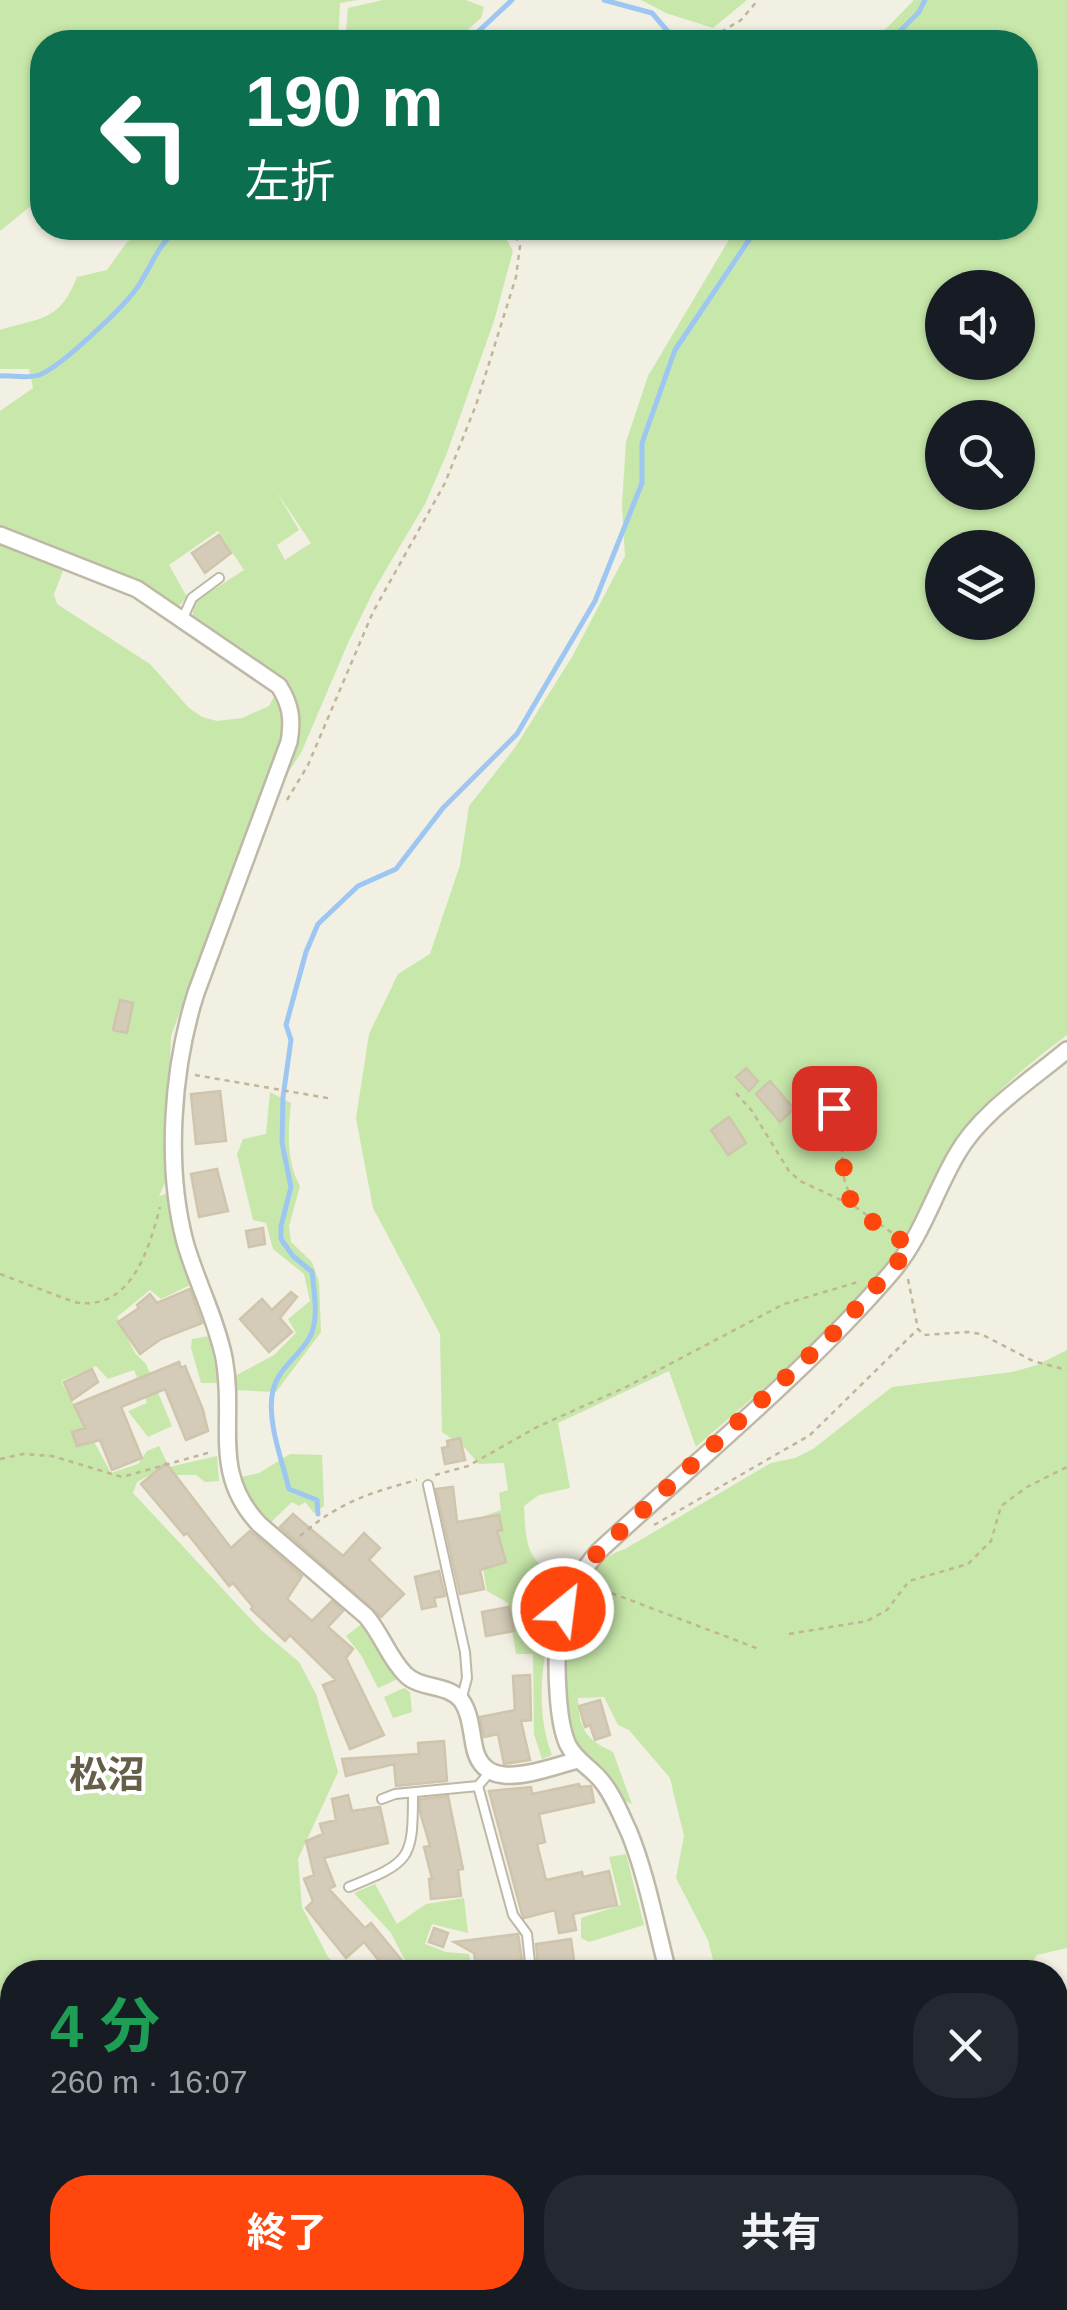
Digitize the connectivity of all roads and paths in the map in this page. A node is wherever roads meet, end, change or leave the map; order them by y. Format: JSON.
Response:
{"nodes":[{"id":1,"x":758,"y":0,"type":"edge"},
{"id":2,"x":724,"y":30,"type":"edge"},
{"id":3,"x":517,"y":240,"type":"edge"},
{"id":4,"x":0,"y":536,"type":"edge"},
{"id":5,"x":219,"y":578,"type":"dead end"},
{"id":6,"x":183,"y":618,"type":"junction"},
{"id":7,"x":281,"y":808,"type":"dead end"},
{"id":8,"x":1067,"y":1050,"type":"edge"},
{"id":9,"x":178,"y":1073,"type":"junction"},
{"id":10,"x":736,"y":1093,"type":"dead end"},
{"id":11,"x":818,"y":1097,"type":"dead end"},
{"id":12,"x":333,"y":1100,"type":"dead end"},
{"id":13,"x":174,"y":1182,"type":"junction"},
{"id":14,"x":854,"y":1206,"type":"junction"},
{"id":15,"x":907,"y":1252,"type":"junction"},
{"id":16,"x":892,"y":1273,"type":"junction"},
{"id":17,"x":0,"y":1274,"type":"edge"},
{"id":18,"x":918,"y":1329,"type":"junction"},
{"id":19,"x":1067,"y":1370,"type":"edge"},
{"id":20,"x":227,"y":1448,"type":"junction"},
{"id":21,"x":0,"y":1458,"type":"edge"},
{"id":22,"x":1067,"y":1467,"type":"edge"},
{"id":23,"x":428,"y":1485,"type":"dead end"},
{"id":24,"x":644,"y":1532,"type":"dead end"},
{"id":25,"x":288,"y":1546,"type":"junction"},
{"id":26,"x":576,"y":1580,"type":"junction"},
{"id":27,"x":789,"y":1634,"type":"dead end"},
{"id":28,"x":760,"y":1650,"type":"dead end"},
{"id":29,"x":461,"y":1700,"type":"junction"},
{"id":30,"x":579,"y":1760,"type":"junction"},
{"id":31,"x":483,"y":1779,"type":"junction"},
{"id":32,"x":413,"y":1794,"type":"junction"},
{"id":33,"x":382,"y":1799,"type":"dead end"},
{"id":34,"x":349,"y":1887,"type":"dead end"},
{"id":35,"x":530,"y":1960,"type":"edge"},
{"id":36,"x":665,"y":1960,"type":"edge"}],
"edges":[{"from":1,"to":2,"type":"path"},
{"from":3,"to":7,"type":"path"},
{"from":4,"to":6,"type":"street"},
{"from":5,"to":6,"type":"lane"},
{"from":6,"to":9,"type":"street"},
{"from":8,"to":15,"type":"street"},
{"from":9,"to":12,"type":"path"},
{"from":9,"to":13,"type":"street"},
{"from":10,"to":14,"type":"path"},
{"from":11,"to":14,"type":"path"},
{"from":13,"to":17,"type":"path"},
{"from":13,"to":20,"type":"street"},
{"from":14,"to":15,"type":"path"},
{"from":15,"to":16,"type":"street"},
{"from":15,"to":18,"type":"path"},
{"from":16,"to":25,"type":"path"},
{"from":16,"to":26,"type":"street"},
{"from":18,"to":19,"type":"path"},
{"from":18,"to":24,"type":"path"},
{"from":20,"to":21,"type":"path"},
{"from":20,"to":25,"type":"street"},
{"from":22,"to":27,"type":"path"},
{"from":23,"to":29,"type":"lane"},
{"from":25,"to":29,"type":"street"},
{"from":26,"to":28,"type":"path"},
{"from":26,"to":30,"type":"street"},
{"from":29,"to":31,"type":"street"},
{"from":30,"to":31,"type":"street"},
{"from":30,"to":36,"type":"street"},
{"from":31,"to":32,"type":"lane"},
{"from":31,"to":35,"type":"lane"},
{"from":32,"to":33,"type":"lane"},
{"from":32,"to":34,"type":"lane"}]}
